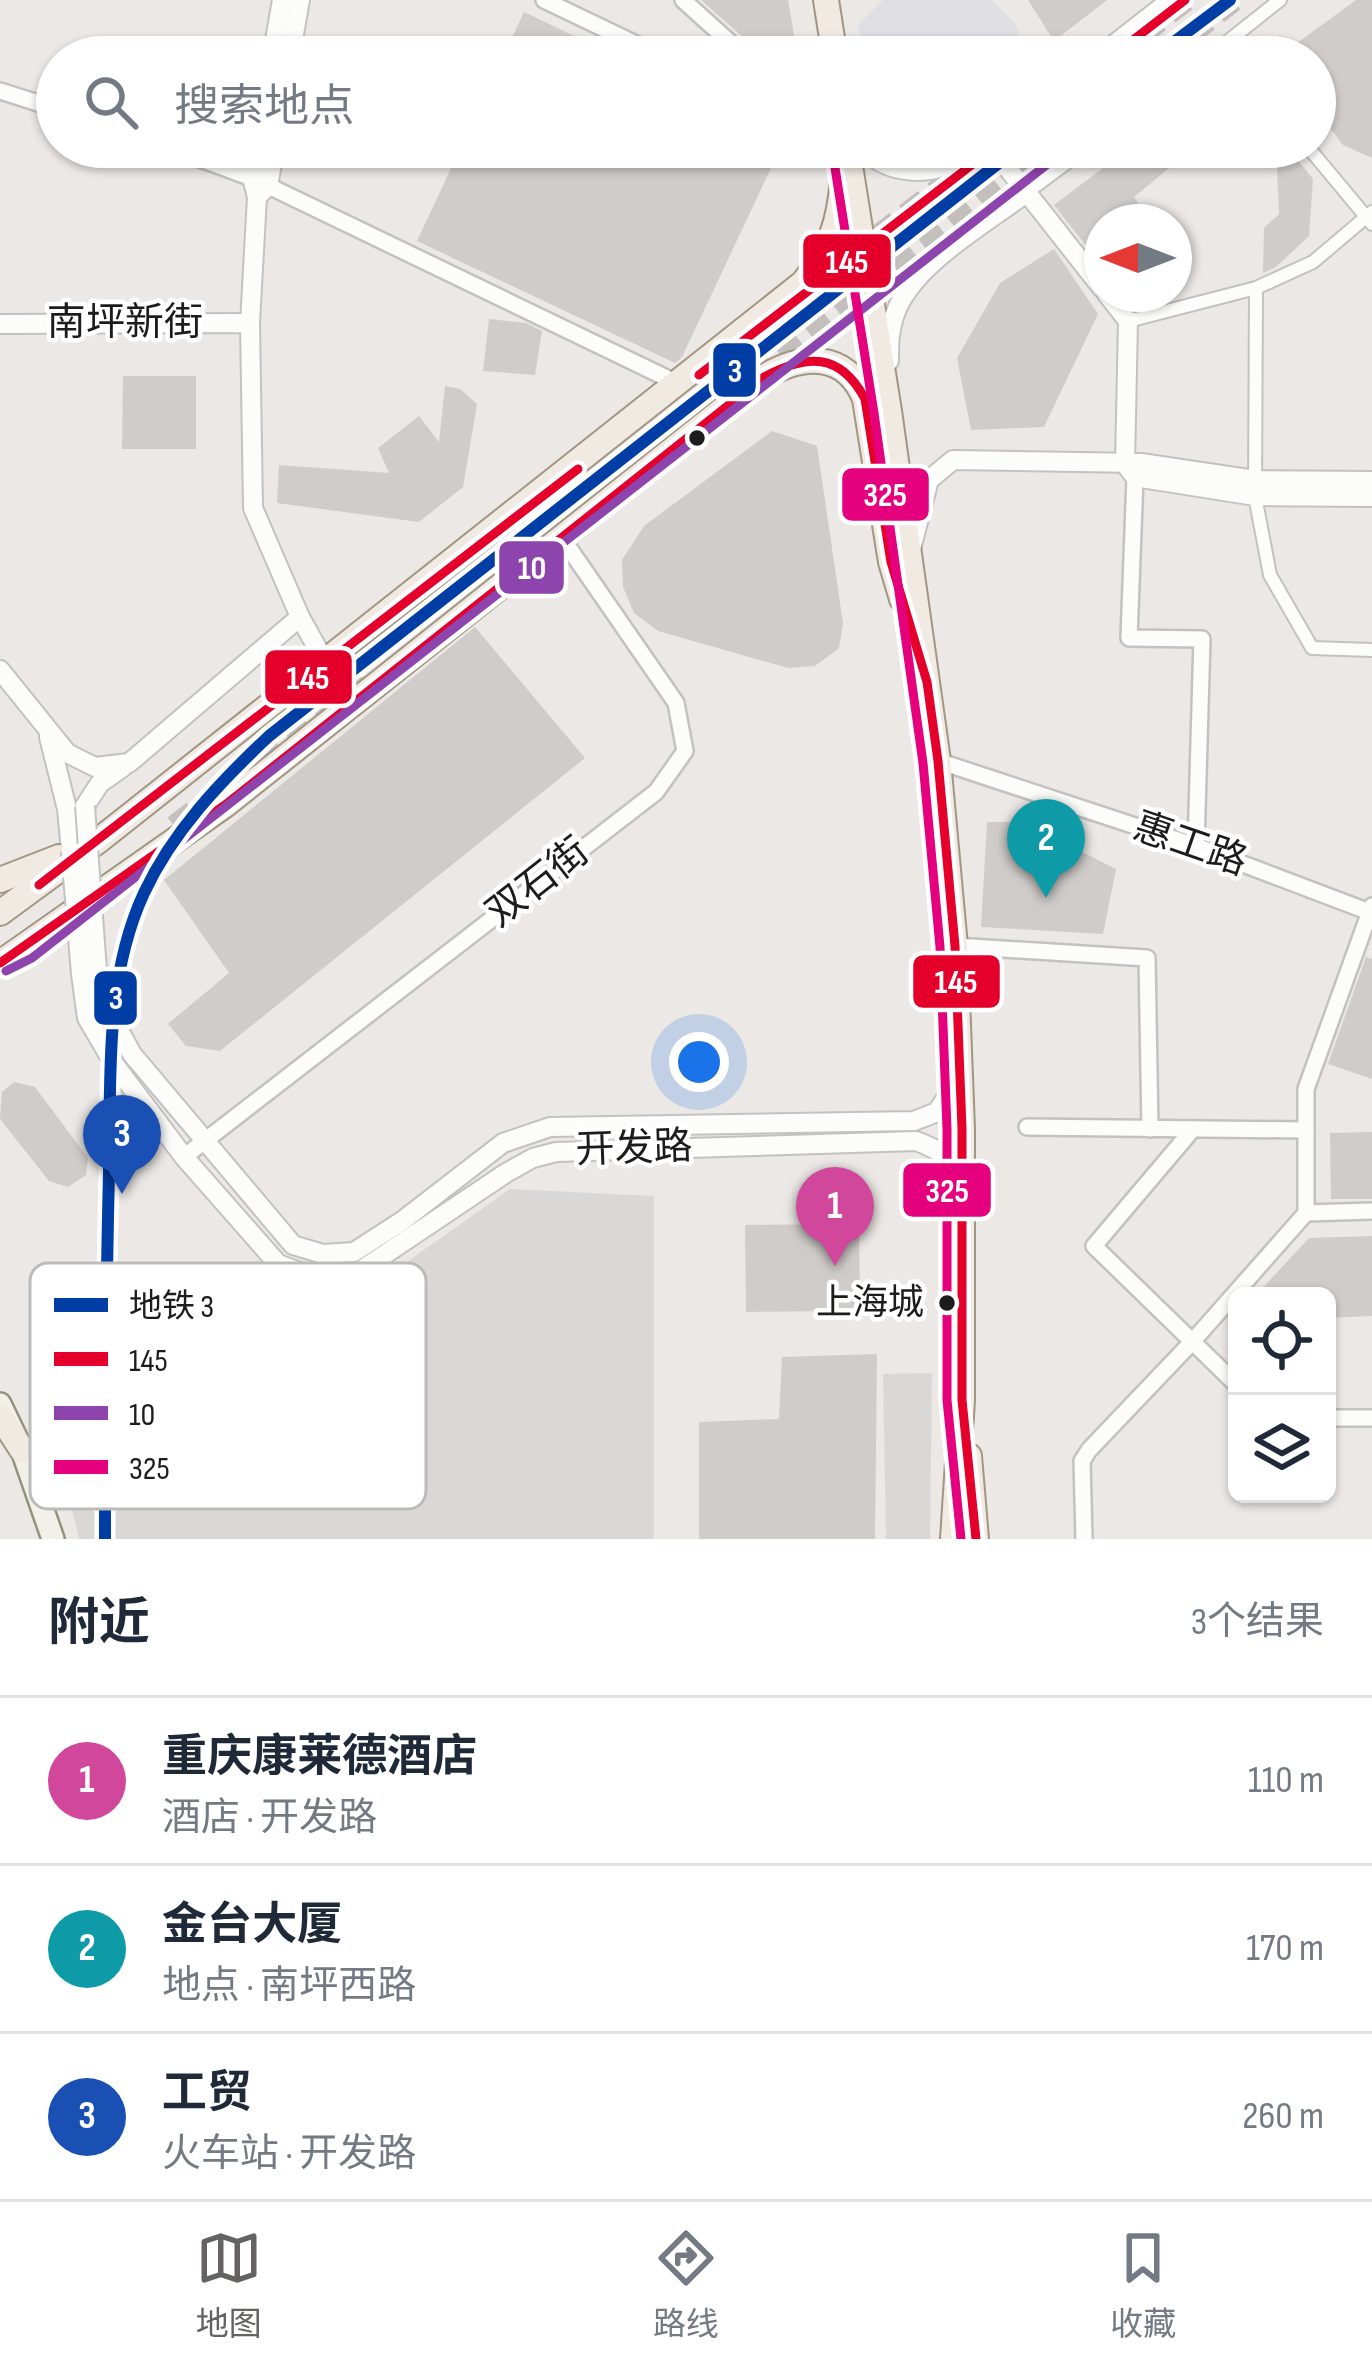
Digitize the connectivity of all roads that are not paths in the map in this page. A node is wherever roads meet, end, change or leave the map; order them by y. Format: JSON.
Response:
{"nodes":[{"id":1,"x":282,"y":0,"type":"edge"},
{"id":2,"x":300,"y":0,"type":"edge"},
{"id":3,"x":544,"y":0,"type":"edge"},
{"id":4,"x":683,"y":0,"type":"edge"},
{"id":5,"x":826,"y":0,"type":"edge"},
{"id":6,"x":1166,"y":0,"type":"edge"},
{"id":7,"x":1280,"y":0,"type":"edge"},
{"id":8,"x":276,"y":36,"type":"edge"},
{"id":9,"x":294,"y":36,"type":"edge"},
{"id":10,"x":619,"y":36,"type":"edge"},
{"id":11,"x":723,"y":36,"type":"edge"},
{"id":12,"x":832,"y":36,"type":"edge"},
{"id":13,"x":1120,"y":36,"type":"edge"},
{"id":14,"x":1235,"y":36,"type":"edge"},
{"id":15,"x":0,"y":91,"type":"edge"},
{"id":16,"x":36,"y":102,"type":"edge"},
{"id":17,"x":216,"y":168,"type":"edge"},
{"id":18,"x":258,"y":168,"type":"edge"},
{"id":19,"x":267,"y":168,"type":"edge"},
{"id":20,"x":843,"y":168,"type":"edge"},
{"id":21,"x":848,"y":168,"type":"edge"},
{"id":22,"x":899,"y":168,"type":"edge"},
{"id":23,"x":933,"y":168,"type":"edge"},
{"id":24,"x":1007,"y":168,"type":"edge"},
{"id":25,"x":1060,"y":168,"type":"edge"},
{"id":26,"x":1326,"y":168,"type":"edge"},
{"id":27,"x":259,"y":187,"type":"junction"},
{"id":28,"x":1026,"y":193,"type":"junction"},
{"id":29,"x":1370,"y":218,"type":"edge"},
{"id":30,"x":1084,"y":266,"type":"edge"},
{"id":31,"x":1256,"y":288,"type":"junction"},
{"id":32,"x":1121,"y":312,"type":"edge"},
{"id":33,"x":1128,"y":321,"type":"junction"},
{"id":34,"x":0,"y":323,"type":"edge"},
{"id":35,"x":250,"y":323,"type":"junction"},
{"id":36,"x":677,"y":383,"type":"junction"},
{"id":37,"x":889,"y":411,"type":"junction"},
{"id":38,"x":1134,"y":468,"type":"junction"},
{"id":39,"x":1372,"y":482,"type":"edge"},
{"id":40,"x":1255,"y":488,"type":"junction"},
{"id":41,"x":1372,"y":497,"type":"edge"},
{"id":42,"x":562,"y":538,"type":"junction"},
{"id":43,"x":909,"y":560,"type":"junction"},
{"id":44,"x":300,"y":617,"type":"junction"},
{"id":45,"x":1372,"y":650,"type":"edge"},
{"id":46,"x":325,"y":662,"type":"junction"},
{"id":47,"x":0,"y":670,"type":"edge"},
{"id":48,"x":927,"y":682,"type":"junction"},
{"id":49,"x":46,"y":727,"type":"junction"},
{"id":50,"x":938,"y":760,"type":"junction"},
{"id":51,"x":129,"y":764,"type":"junction"},
{"id":52,"x":98,"y":841,"type":"junction"},
{"id":53,"x":1196,"y":846,"type":"junction"},
{"id":54,"x":3,"y":880,"type":"edge"},
{"id":55,"x":1371,"y":910,"type":"edge"},
{"id":56,"x":0,"y":914,"type":"edge"},
{"id":57,"x":955,"y":946,"type":"junction"},
{"id":58,"x":0,"y":963,"type":"edge"},
{"id":59,"x":89,"y":972,"type":"junction"},
{"id":60,"x":960,"y":1077,"type":"junction"},
{"id":61,"x":1027,"y":1127,"type":"dead end"},
{"id":62,"x":1150,"y":1129,"type":"junction"},
{"id":63,"x":1193,"y":1129,"type":"junction"},
{"id":64,"x":1306,"y":1130,"type":"junction"},
{"id":65,"x":205,"y":1142,"type":"junction"},
{"id":66,"x":184,"y":1157,"type":"junction"},
{"id":67,"x":962,"y":1187,"type":"junction"},
{"id":68,"x":1372,"y":1211,"type":"edge"},
{"id":69,"x":1306,"y":1213,"type":"junction"},
{"id":70,"x":277,"y":1263,"type":"edge"},
{"id":71,"x":372,"y":1263,"type":"edge"},
{"id":72,"x":1192,"y":1342,"type":"junction"},
{"id":73,"x":1228,"y":1376,"type":"edge"},
{"id":74,"x":962,"y":1400,"type":"junction"},
{"id":75,"x":0,"y":1404,"type":"edge"},
{"id":76,"x":0,"y":1416,"type":"edge"},
{"id":77,"x":1336,"y":1418,"type":"edge"},
{"id":78,"x":1372,"y":1418,"type":"edge"},
{"id":79,"x":22,"y":1450,"type":"junction"},
{"id":80,"x":30,"y":1473,"type":"edge"},
{"id":81,"x":43,"y":1509,"type":"edge"},
{"id":82,"x":53,"y":1539,"type":"edge"},
{"id":83,"x":953,"y":1539,"type":"edge"},
{"id":84,"x":976,"y":1539,"type":"edge"},
{"id":85,"x":1084,"y":1539,"type":"edge"}],
"edges":[{"from":1,"to":8,"type":"street"},
{"from":2,"to":9,"type":"street"},
{"from":3,"to":10,"type":"street"},
{"from":4,"to":11,"type":"street"},
{"from":5,"to":12,"type":"main road"},
{"from":6,"to":13,"type":"street"},
{"from":7,"to":14,"type":"street"},
{"from":15,"to":16,"type":"street"},
{"from":17,"to":27,"type":"street"},
{"from":18,"to":27,"type":"street"},
{"from":19,"to":27,"type":"street"},
{"from":20,"to":36,"type":"main road"},
{"from":21,"to":37,"type":"main road"},
{"from":22,"to":23,"type":"street"},
{"from":24,"to":28,"type":"street"},
{"from":25,"to":28,"type":"street"},
{"from":26,"to":29,"type":"street"},
{"from":27,"to":35,"type":"street","name":"南坪新街"},
{"from":27,"to":36,"type":"street"},
{"from":28,"to":30,"type":"street"},
{"from":28,"to":37,"type":"street"},
{"from":29,"to":31,"type":"street"},
{"from":31,"to":33,"type":"street"},
{"from":31,"to":40,"type":"street"},
{"from":32,"to":33,"type":"street"},
{"from":33,"to":38,"type":"street"},
{"from":34,"to":35,"type":"street","name":"南坪新街"},
{"from":35,"to":44,"type":"street","name":"南坪新街"},
{"from":36,"to":46,"type":"main road"},
{"from":37,"to":43,"type":"main road"},
{"from":38,"to":40,"type":"street"},
{"from":38,"to":43,"type":"street"},
{"from":38,"to":53,"type":"street"},
{"from":39,"to":40,"type":"street"},
{"from":40,"to":41,"type":"street"},
{"from":40,"to":45,"type":"street"},
{"from":42,"to":48,"type":"main road"},
{"from":42,"to":58,"type":"main road"},
{"from":42,"to":65,"type":"street","name":"双石街"},
{"from":43,"to":48,"type":"main road"},
{"from":44,"to":46,"type":"street","name":"南坪新街"},
{"from":44,"to":51,"type":"street"},
{"from":46,"to":52,"type":"main road"},
{"from":47,"to":49,"type":"street"},
{"from":48,"to":50,"type":"main road"},
{"from":49,"to":51,"type":"street"},
{"from":49,"to":59,"type":"street","name":"开发路","bridge":true},
{"from":50,"to":53,"type":"street","name":"惠工路"},
{"from":50,"to":57,"type":"main road"},
{"from":51,"to":59,"type":"street","name":"开发路","bridge":true},
{"from":52,"to":54,"type":"main road"},
{"from":52,"to":56,"type":"main road"},
{"from":53,"to":55,"type":"street","name":"惠工路"},
{"from":55,"to":64,"type":"street"},
{"from":57,"to":60,"type":"main road"},
{"from":57,"to":62,"type":"street"},
{"from":59,"to":65,"type":"street","name":"开发路"},
{"from":59,"to":66,"type":"street","name":"开发路"},
{"from":60,"to":65,"type":"street","name":"开发路"},
{"from":60,"to":67,"type":"main road"},
{"from":61,"to":62,"type":"street"},
{"from":62,"to":63,"type":"street"},
{"from":63,"to":64,"type":"street"},
{"from":63,"to":72,"type":"street"},
{"from":64,"to":69,"type":"street"},
{"from":65,"to":66,"type":"street","name":"双石街"},
{"from":66,"to":70,"type":"street","name":"开发路"},
{"from":67,"to":71,"type":"street","name":"开发路"},
{"from":67,"to":74,"type":"main road"},
{"from":68,"to":69,"type":"street"},
{"from":69,"to":72,"type":"street"},
{"from":72,"to":73,"type":"street"},
{"from":72,"to":85,"type":"street"},
{"from":74,"to":83,"type":"main road"},
{"from":74,"to":84,"type":"main road"},
{"from":75,"to":79,"type":"main road"},
{"from":76,"to":79,"type":"main road"},
{"from":77,"to":78,"type":"street"},
{"from":79,"to":80,"type":"main road"},
{"from":81,"to":82,"type":"main road"}]}
